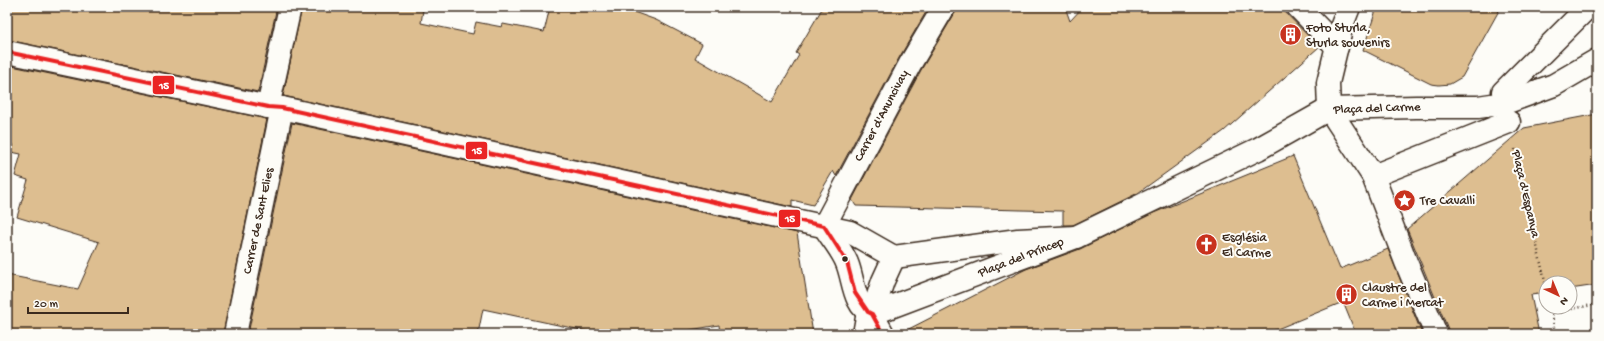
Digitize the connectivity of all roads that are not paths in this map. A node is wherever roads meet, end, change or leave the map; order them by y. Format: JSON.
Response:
{"nodes":[{"id":1,"x":290,"y":7,"type":"edge"},
{"id":2,"x":944,"y":7,"type":"edge"},
{"id":3,"x":1298,"y":7,"type":"edge"},
{"id":4,"x":1349,"y":7,"type":"edge"},
{"id":5,"x":1588,"y":7,"type":"edge"},
{"id":6,"x":1337,"y":47,"type":"junction"},
{"id":7,"x":7,"y":52,"type":"edge"},
{"id":8,"x":1597,"y":60,"type":"edge"},
{"id":9,"x":1597,"y":78,"type":"edge"},
{"id":10,"x":1554,"y":85,"type":"junction"},
{"id":11,"x":1506,"y":106,"type":"junction"},
{"id":12,"x":275,"y":108,"type":"junction"},
{"id":13,"x":1329,"y":110,"type":"junction"},
{"id":14,"x":1258,"y":149,"type":"joint"},
{"id":15,"x":1373,"y":176,"type":"junction"},
{"id":16,"x":824,"y":226,"type":"junction"},
{"id":17,"x":1076,"y":237,"type":"junction"},
{"id":18,"x":894,"y":257,"type":"junction"},
{"id":19,"x":868,"y":320,"type":"edge"},
{"id":20,"x":235,"y":334,"type":"edge"},
{"id":21,"x":883,"y":334,"type":"edge"},
{"id":22,"x":1436,"y":334,"type":"edge"}],
"edges":[{"from":1,"to":12,"type":"street","name":"Carrer de Sant Elies"},
{"from":2,"to":16,"type":"street","name":"Carrer d'Anuncivay"},
{"from":3,"to":6,"type":"street"},
{"from":4,"to":6,"type":"street"},
{"from":5,"to":11,"type":"street"},
{"from":6,"to":13,"type":"street"},
{"from":7,"to":12,"type":"street"},
{"from":8,"to":10,"type":"street"},
{"from":9,"to":10,"type":"street"},
{"from":10,"to":11,"type":"street"},
{"from":11,"to":13,"type":"street","name":"Plaça del Carme"},
{"from":11,"to":15,"type":"street"},
{"from":12,"to":16,"type":"street"},
{"from":12,"to":20,"type":"street","name":"Carrer de Sant Elies"},
{"from":13,"to":14,"type":"street","name":"Plaça del Carme"},
{"from":13,"to":15,"type":"street"},
{"from":14,"to":17,"type":"street","name":"Plaça del Príncep"},
{"from":15,"to":22,"type":"street"},
{"from":16,"to":18,"type":"street"},
{"from":16,"to":19,"type":"street"},
{"from":17,"to":18,"type":"street"},
{"from":17,"to":19,"type":"street","name":"Plaça del Príncep"},
{"from":18,"to":19,"type":"street"},
{"from":19,"to":21,"type":"street"}]}
